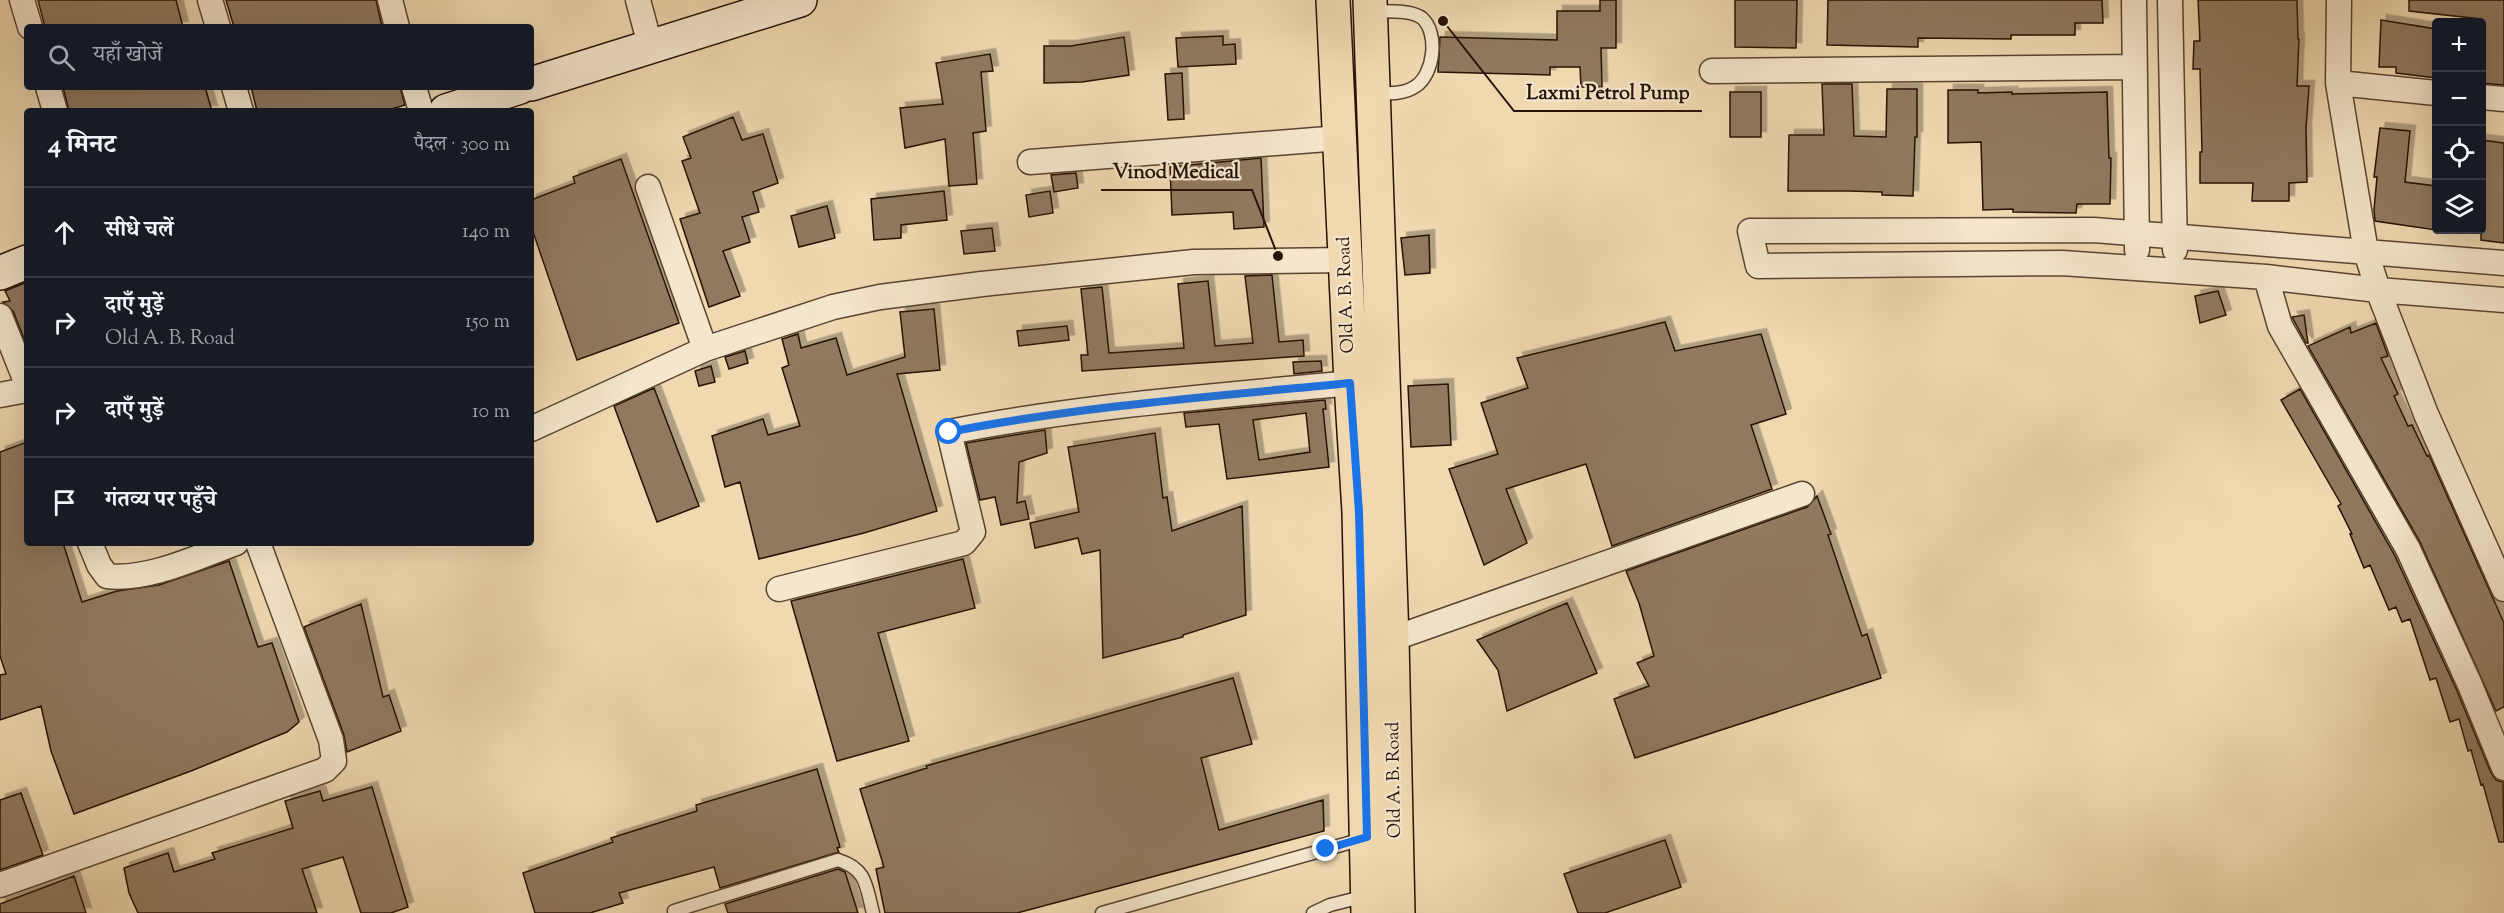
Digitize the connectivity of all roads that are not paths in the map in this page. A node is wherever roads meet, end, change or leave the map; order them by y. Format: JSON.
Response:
{"nodes":[{"id":1,"x":22,"y":0,"type":"edge"},
{"id":2,"x":210,"y":0,"type":"edge"},
{"id":3,"x":390,"y":0,"type":"edge"},
{"id":4,"x":638,"y":0,"type":"edge"},
{"id":5,"x":800,"y":0,"type":"edge"},
{"id":6,"x":1333,"y":0,"type":"edge"},
{"id":7,"x":2134,"y":0,"type":"edge"},
{"id":8,"x":2170,"y":0,"type":"edge"},
{"id":9,"x":2339,"y":0,"type":"edge"},
{"id":10,"x":1370,"y":6,"type":"edge"},
{"id":11,"x":29,"y":24,"type":"edge"},
{"id":12,"x":217,"y":24,"type":"edge"},
{"id":13,"x":396,"y":24,"type":"edge"},
{"id":14,"x":650,"y":45,"type":"junction"},
{"id":15,"x":2133,"y":67,"type":"junction"},
{"id":16,"x":1712,"y":71,"type":"dead end"},
{"id":17,"x":534,"y":83,"type":"edge"},
{"id":18,"x":2338,"y":83,"type":"junction"},
{"id":19,"x":49,"y":90,"type":"edge"},
{"id":20,"x":235,"y":90,"type":"edge"},
{"id":21,"x":415,"y":90,"type":"edge"},
{"id":22,"x":511,"y":90,"type":"edge"},
{"id":23,"x":1373,"y":93,"type":"junction"},
{"id":24,"x":2432,"y":93,"type":"edge"},
{"id":25,"x":2486,"y":97,"type":"edge"},
{"id":26,"x":2504,"y":99,"type":"edge"},
{"id":27,"x":54,"y":108,"type":"edge"},
{"id":28,"x":240,"y":108,"type":"edge"},
{"id":29,"x":420,"y":108,"type":"edge"},
{"id":30,"x":455,"y":108,"type":"edge"},
{"id":31,"x":1340,"y":138,"type":"junction"},
{"id":32,"x":1030,"y":162,"type":"dead end"},
{"id":33,"x":648,"y":188,"type":"dead end"},
{"id":34,"x":2137,"y":233,"type":"junction"},
{"id":35,"x":2175,"y":235,"type":"junction"},
{"id":36,"x":2366,"y":252,"type":"junction"},
{"id":37,"x":1346,"y":260,"type":"junction"},
{"id":38,"x":24,"y":263,"type":"edge"},
{"id":39,"x":2504,"y":263,"type":"edge"},
{"id":40,"x":2136,"y":267,"type":"junction"},
{"id":41,"x":2174,"y":270,"type":"junction"},
{"id":42,"x":0,"y":273,"type":"edge"},
{"id":43,"x":2266,"y":277,"type":"junction"},
{"id":44,"x":2378,"y":290,"type":"junction"},
{"id":45,"x":2504,"y":300,"type":"edge"},
{"id":46,"x":0,"y":316,"type":"edge"},
{"id":47,"x":705,"y":350,"type":"junction"},
{"id":48,"x":24,"y":376,"type":"edge"},
{"id":49,"x":1350,"y":383,"type":"junction"},
{"id":50,"x":24,"y":391,"type":"edge"},
{"id":51,"x":0,"y":395,"type":"edge"},
{"id":52,"x":534,"y":428,"type":"edge"},
{"id":53,"x":1802,"y":494,"type":"dead end"},
{"id":54,"x":91,"y":546,"type":"edge"},
{"id":55,"x":227,"y":546,"type":"edge"},
{"id":56,"x":259,"y":546,"type":"edge"},
{"id":57,"x":779,"y":589,"type":"dead end"},
{"id":58,"x":2504,"y":589,"type":"edge"},
{"id":59,"x":1392,"y":639,"type":"junction"},
{"id":60,"x":2504,"y":768,"type":"edge"},
{"id":61,"x":1367,"y":837,"type":"junction"},
{"id":62,"x":0,"y":885,"type":"edge"},
{"id":63,"x":1368,"y":904,"type":"edge"},
{"id":64,"x":674,"y":910,"type":"dead end"},
{"id":65,"x":873,"y":913,"type":"edge"},
{"id":66,"x":1102,"y":913,"type":"edge"},
{"id":67,"x":1313,"y":913,"type":"edge"},
{"id":68,"x":1398,"y":913,"type":"edge"}],
"edges":[{"from":1,"to":11,"type":"street"},
{"from":2,"to":12,"type":"street"},
{"from":3,"to":13,"type":"street"},
{"from":4,"to":14,"type":"street"},
{"from":5,"to":14,"type":"street"},
{"from":6,"to":31,"type":"main road","name":"Old A. B. Road"},
{"from":7,"to":15,"type":"street"},
{"from":8,"to":35,"type":"street"},
{"from":9,"to":18,"type":"street"},
{"from":10,"to":23,"type":"main road","name":"Old A. B. Road"},
{"from":10,"to":23,"type":"lane"},
{"from":14,"to":17,"type":"street"},
{"from":15,"to":16,"type":"street"},
{"from":15,"to":34,"type":"street"},
{"from":18,"to":24,"type":"street"},
{"from":18,"to":36,"type":"street"},
{"from":19,"to":27,"type":"street"},
{"from":20,"to":28,"type":"street"},
{"from":21,"to":29,"type":"street"},
{"from":22,"to":30,"type":"street"},
{"from":23,"to":59,"type":"main road","name":"Old A. B. Road"},
{"from":25,"to":26,"type":"street"},
{"from":31,"to":32,"type":"street"},
{"from":31,"to":37,"type":"main road","name":"Old A. B. Road"},
{"from":33,"to":47,"type":"street"},
{"from":34,"to":35,"type":"street"},
{"from":34,"to":40,"type":"street"},
{"from":34,"to":40,"type":"street"},
{"from":35,"to":36,"type":"street"},
{"from":35,"to":41,"type":"street"},
{"from":36,"to":39,"type":"street"},
{"from":36,"to":44,"type":"street"},
{"from":37,"to":47,"type":"street"},
{"from":37,"to":49,"type":"main road","name":"Old A. B. Road"},
{"from":38,"to":42,"type":"street"},
{"from":40,"to":41,"type":"street"},
{"from":41,"to":43,"type":"street"},
{"from":43,"to":44,"type":"street"},
{"from":43,"to":60,"type":"street"},
{"from":44,"to":45,"type":"street"},
{"from":44,"to":58,"type":"street"},
{"from":46,"to":48,"type":"street"},
{"from":47,"to":52,"type":"street"},
{"from":49,"to":57,"type":"street"},
{"from":49,"to":61,"type":"main road","name":"Old A. B. Road"},
{"from":50,"to":51,"type":"street"},
{"from":53,"to":59,"type":"street"},
{"from":54,"to":55,"type":"street"},
{"from":56,"to":62,"type":"street"},
{"from":59,"to":68,"type":"main road","name":"Old A. B. Road"},
{"from":61,"to":63,"type":"main road","name":"Old A. B. Road"},
{"from":61,"to":66,"type":"lane"},
{"from":63,"to":67,"type":"lane"},
{"from":64,"to":65,"type":"lane"}]}
